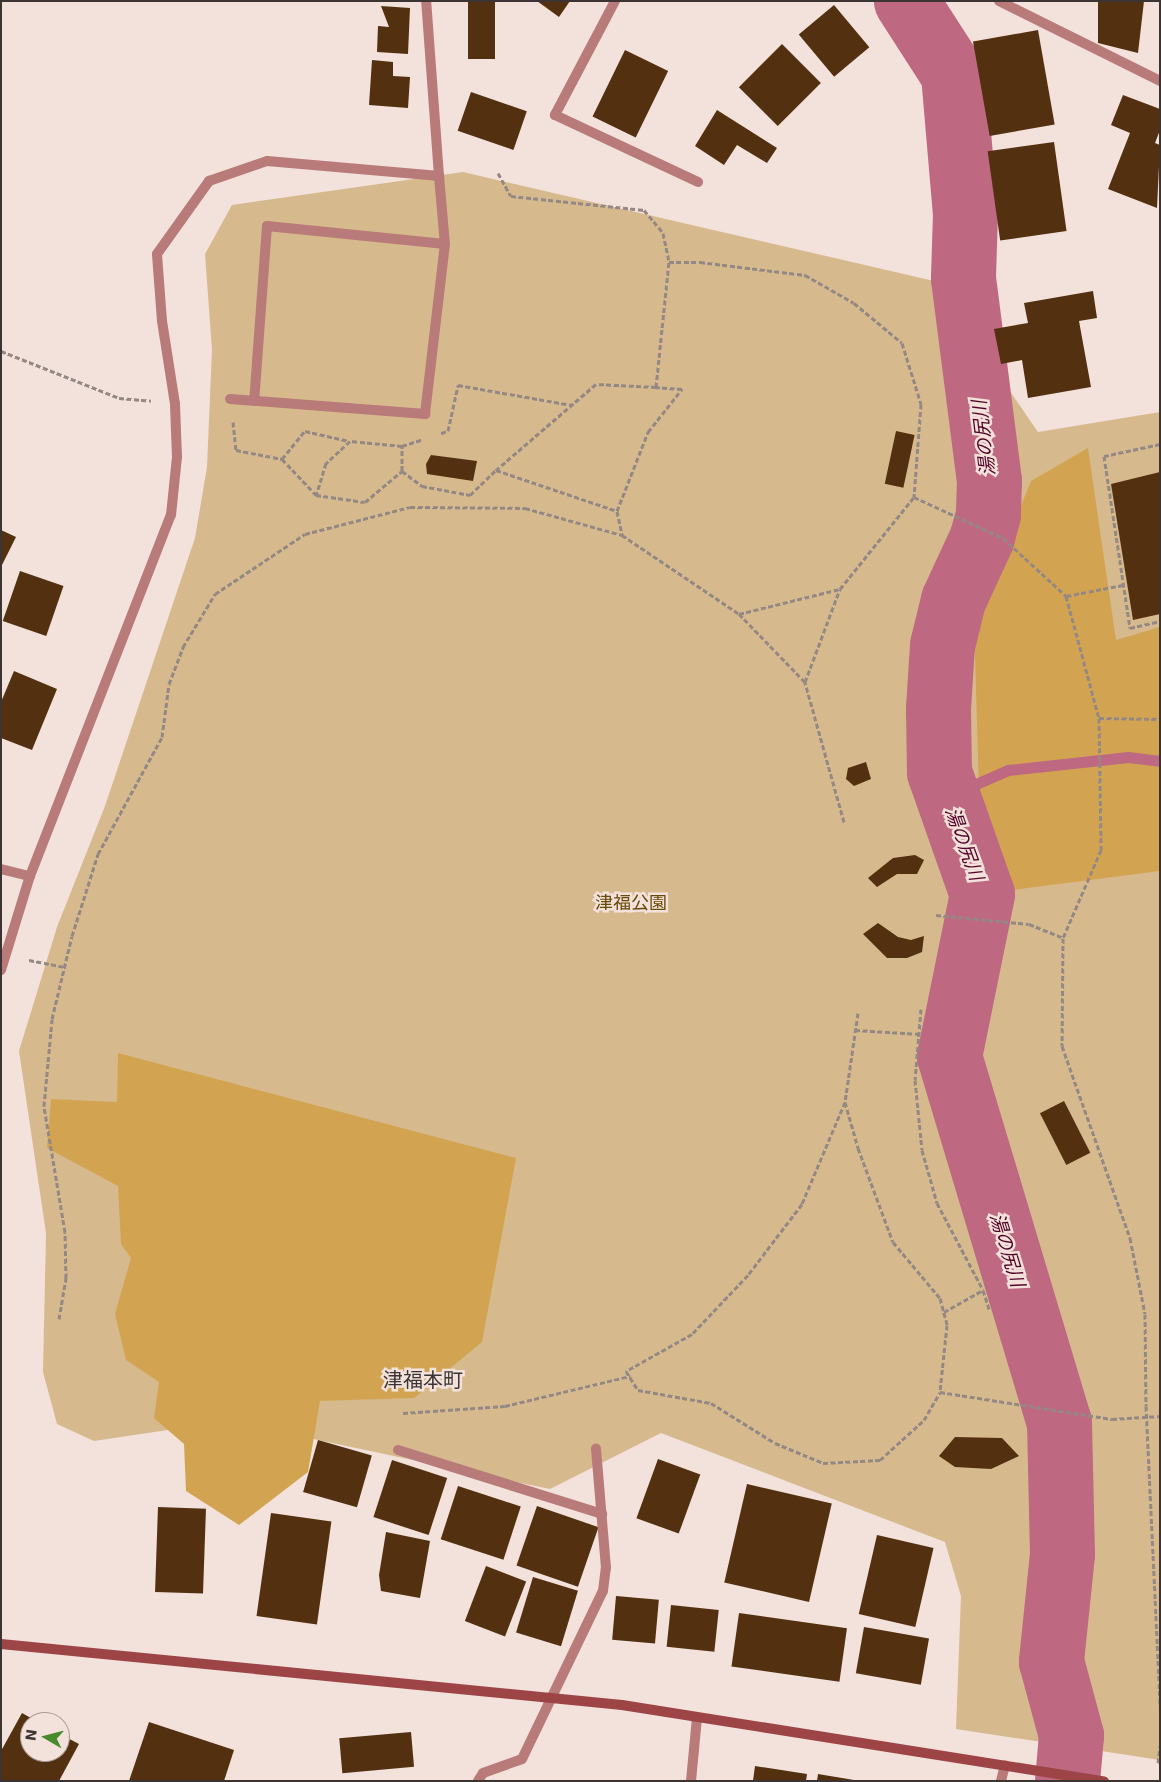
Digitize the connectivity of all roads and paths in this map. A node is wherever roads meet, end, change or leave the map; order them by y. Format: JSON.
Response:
{"nodes":[{"id":1,"x":426,"y":1,"type":"edge"},
{"id":2,"x":615,"y":1,"type":"edge"},
{"id":3,"x":999,"y":1,"type":"edge"},
{"id":4,"x":1160,"y":81,"type":"edge"},
{"id":5,"x":498,"y":173,"type":"dead end"},
{"id":6,"x":439,"y":176,"type":"junction"},
{"id":7,"x":698,"y":182,"type":"dead end"},
{"id":8,"x":445,"y":244,"type":"junction"},
{"id":9,"x":669,"y":262,"type":"junction"},
{"id":10,"x":1,"y":351,"type":"edge"},
{"id":11,"x":656,"y":388,"type":"junction"},
{"id":12,"x":230,"y":399,"type":"joint"},
{"id":13,"x":254,"y":401,"type":"junction"},
{"id":14,"x":175,"y":404,"type":"junction"},
{"id":15,"x":571,"y":405,"type":"junction"},
{"id":16,"x":439,"y":434,"type":"dead end"},
{"id":17,"x":430,"y":437,"type":"dead end"},
{"id":18,"x":350,"y":441,"type":"junction"},
{"id":19,"x":1160,"y":444,"type":"edge"},
{"id":20,"x":402,"y":446,"type":"junction"},
{"id":21,"x":282,"y":459,"type":"junction"},
{"id":22,"x":496,"y":470,"type":"junction"},
{"id":23,"x":402,"y":471,"type":"junction"},
{"id":24,"x":316,"y":495,"type":"junction"},
{"id":25,"x":914,"y":497,"type":"junction"},
{"id":26,"x":617,"y":511,"type":"junction"},
{"id":27,"x":622,"y":535,"type":"junction"},
{"id":28,"x":1124,"y":585,"type":"junction"},
{"id":29,"x":840,"y":589,"type":"junction"},
{"id":30,"x":1066,"y":596,"type":"junction"},
{"id":31,"x":739,"y":614,"type":"junction"},
{"id":32,"x":1160,"y":621,"type":"edge"},
{"id":33,"x":805,"y":682,"type":"junction"},
{"id":34,"x":1099,"y":718,"type":"junction"},
{"id":35,"x":1160,"y":719,"type":"edge"},
{"id":36,"x":844,"y":822,"type":"dead end"},
{"id":37,"x":1,"y":869,"type":"edge"},
{"id":38,"x":30,"y":876,"type":"junction"},
{"id":39,"x":936,"y":915,"type":"dead end"},
{"id":40,"x":1063,"y":938,"type":"junction"},
{"id":41,"x":6,"y":956,"type":"junction"},
{"id":42,"x":64,"y":967,"type":"junction"},
{"id":43,"x":1,"y":970,"type":"edge"},
{"id":44,"x":921,"y":1009,"type":"dead end"},
{"id":45,"x":858,"y":1013,"type":"dead end"},
{"id":46,"x":855,"y":1030,"type":"junction"},
{"id":47,"x":920,"y":1034,"type":"junction"},
{"id":48,"x":845,"y":1102,"type":"junction"},
{"id":49,"x":982,"y":1290,"type":"junction"},
{"id":50,"x":990,"y":1311,"type":"dead end"},
{"id":51,"x":944,"y":1312,"type":"junction"},
{"id":52,"x":59,"y":1319,"type":"dead end"},
{"id":53,"x":630,"y":1376,"type":"junction"},
{"id":54,"x":940,"y":1392,"type":"junction"},
{"id":55,"x":403,"y":1413,"type":"dead end"},
{"id":56,"x":1160,"y":1416,"type":"edge"},
{"id":57,"x":1146,"y":1418,"type":"junction"},
{"id":58,"x":596,"y":1448,"type":"dead end"},
{"id":59,"x":398,"y":1450,"type":"dead end"},
{"id":60,"x":602,"y":1514,"type":"junction"},
{"id":61,"x":1160,"y":1563,"type":"edge"},
{"id":62,"x":1153,"y":1564,"type":"junction"},
{"id":63,"x":1,"y":1644,"type":"edge"},
{"id":64,"x":549,"y":1698,"type":"junction"},
{"id":65,"x":1160,"y":1707,"type":"edge"},
{"id":66,"x":697,"y":1717,"type":"junction"},
{"id":67,"x":1160,"y":1746,"type":"edge"},
{"id":68,"x":1158,"y":1763,"type":"dead end"},
{"id":69,"x":1005,"y":1765,"type":"junction"},
{"id":70,"x":1092,"y":1780,"type":"edge"},
{"id":71,"x":478,"y":1781,"type":"edge"},
{"id":72,"x":691,"y":1781,"type":"edge"},
{"id":73,"x":1001,"y":1781,"type":"edge"},
{"id":74,"x":1104,"y":1781,"type":"edge"}],
"edges":[{"from":1,"to":6,"type":"street"},
{"from":2,"to":7,"type":"street"},
{"from":3,"to":4,"type":"street"},
{"from":5,"to":9,"type":"path"},
{"from":6,"to":8,"type":"street"},
{"from":6,"to":14,"type":"street"},
{"from":8,"to":13,"type":"street"},
{"from":8,"to":13,"type":"street"},
{"from":9,"to":11,"type":"path"},
{"from":9,"to":25,"type":"path"},
{"from":10,"to":14,"type":"path"},
{"from":11,"to":15,"type":"path"},
{"from":11,"to":26,"type":"path"},
{"from":12,"to":13,"type":"street"},
{"from":12,"to":21,"type":"path"},
{"from":14,"to":38,"type":"street"},
{"from":15,"to":16,"type":"path"},
{"from":15,"to":22,"type":"path"},
{"from":17,"to":20,"type":"path"},
{"from":18,"to":20,"type":"path"},
{"from":18,"to":21,"type":"path"},
{"from":18,"to":24,"type":"path"},
{"from":19,"to":28,"type":"path"},
{"from":20,"to":23,"type":"path"},
{"from":21,"to":24,"type":"path"},
{"from":22,"to":23,"type":"path"},
{"from":22,"to":26,"type":"path"},
{"from":23,"to":24,"type":"path"},
{"from":25,"to":29,"type":"path"},
{"from":25,"to":30,"type":"path"},
{"from":26,"to":27,"type":"path"},
{"from":27,"to":31,"type":"path"},
{"from":27,"to":42,"type":"path"},
{"from":28,"to":30,"type":"path"},
{"from":28,"to":32,"type":"path"},
{"from":29,"to":31,"type":"path"},
{"from":29,"to":33,"type":"path"},
{"from":30,"to":34,"type":"path"},
{"from":31,"to":33,"type":"path"},
{"from":33,"to":36,"type":"path"},
{"from":34,"to":35,"type":"path"},
{"from":34,"to":40,"type":"path"},
{"from":37,"to":38,"type":"street"},
{"from":38,"to":41,"type":"street"},
{"from":39,"to":40,"type":"path"},
{"from":40,"to":57,"type":"path"},
{"from":41,"to":42,"type":"path"},
{"from":41,"to":43,"type":"street"},
{"from":42,"to":52,"type":"path"},
{"from":44,"to":47,"type":"path"},
{"from":45,"to":46,"type":"path"},
{"from":46,"to":47,"type":"path"},
{"from":46,"to":48,"type":"path"},
{"from":47,"to":49,"type":"path"},
{"from":48,"to":51,"type":"path"},
{"from":48,"to":53,"type":"path"},
{"from":49,"to":50,"type":"path"},
{"from":49,"to":51,"type":"path"},
{"from":51,"to":54,"type":"path"},
{"from":53,"to":54,"type":"path"},
{"from":53,"to":55,"type":"path"},
{"from":54,"to":57,"type":"path"},
{"from":56,"to":57,"type":"path"},
{"from":57,"to":62,"type":"path"},
{"from":58,"to":60,"type":"street"},
{"from":59,"to":60,"type":"street"},
{"from":60,"to":64,"type":"street"},
{"from":61,"to":62,"type":"path"},
{"from":62,"to":65,"type":"path"},
{"from":63,"to":64,"type":"street"},
{"from":64,"to":66,"type":"street"},
{"from":64,"to":71,"type":"street"},
{"from":66,"to":69,"type":"street"},
{"from":66,"to":72,"type":"street"},
{"from":67,"to":68,"type":"path"},
{"from":69,"to":70,"type":"street"},
{"from":69,"to":73,"type":"street"},
{"from":70,"to":74,"type":"street"}]}
